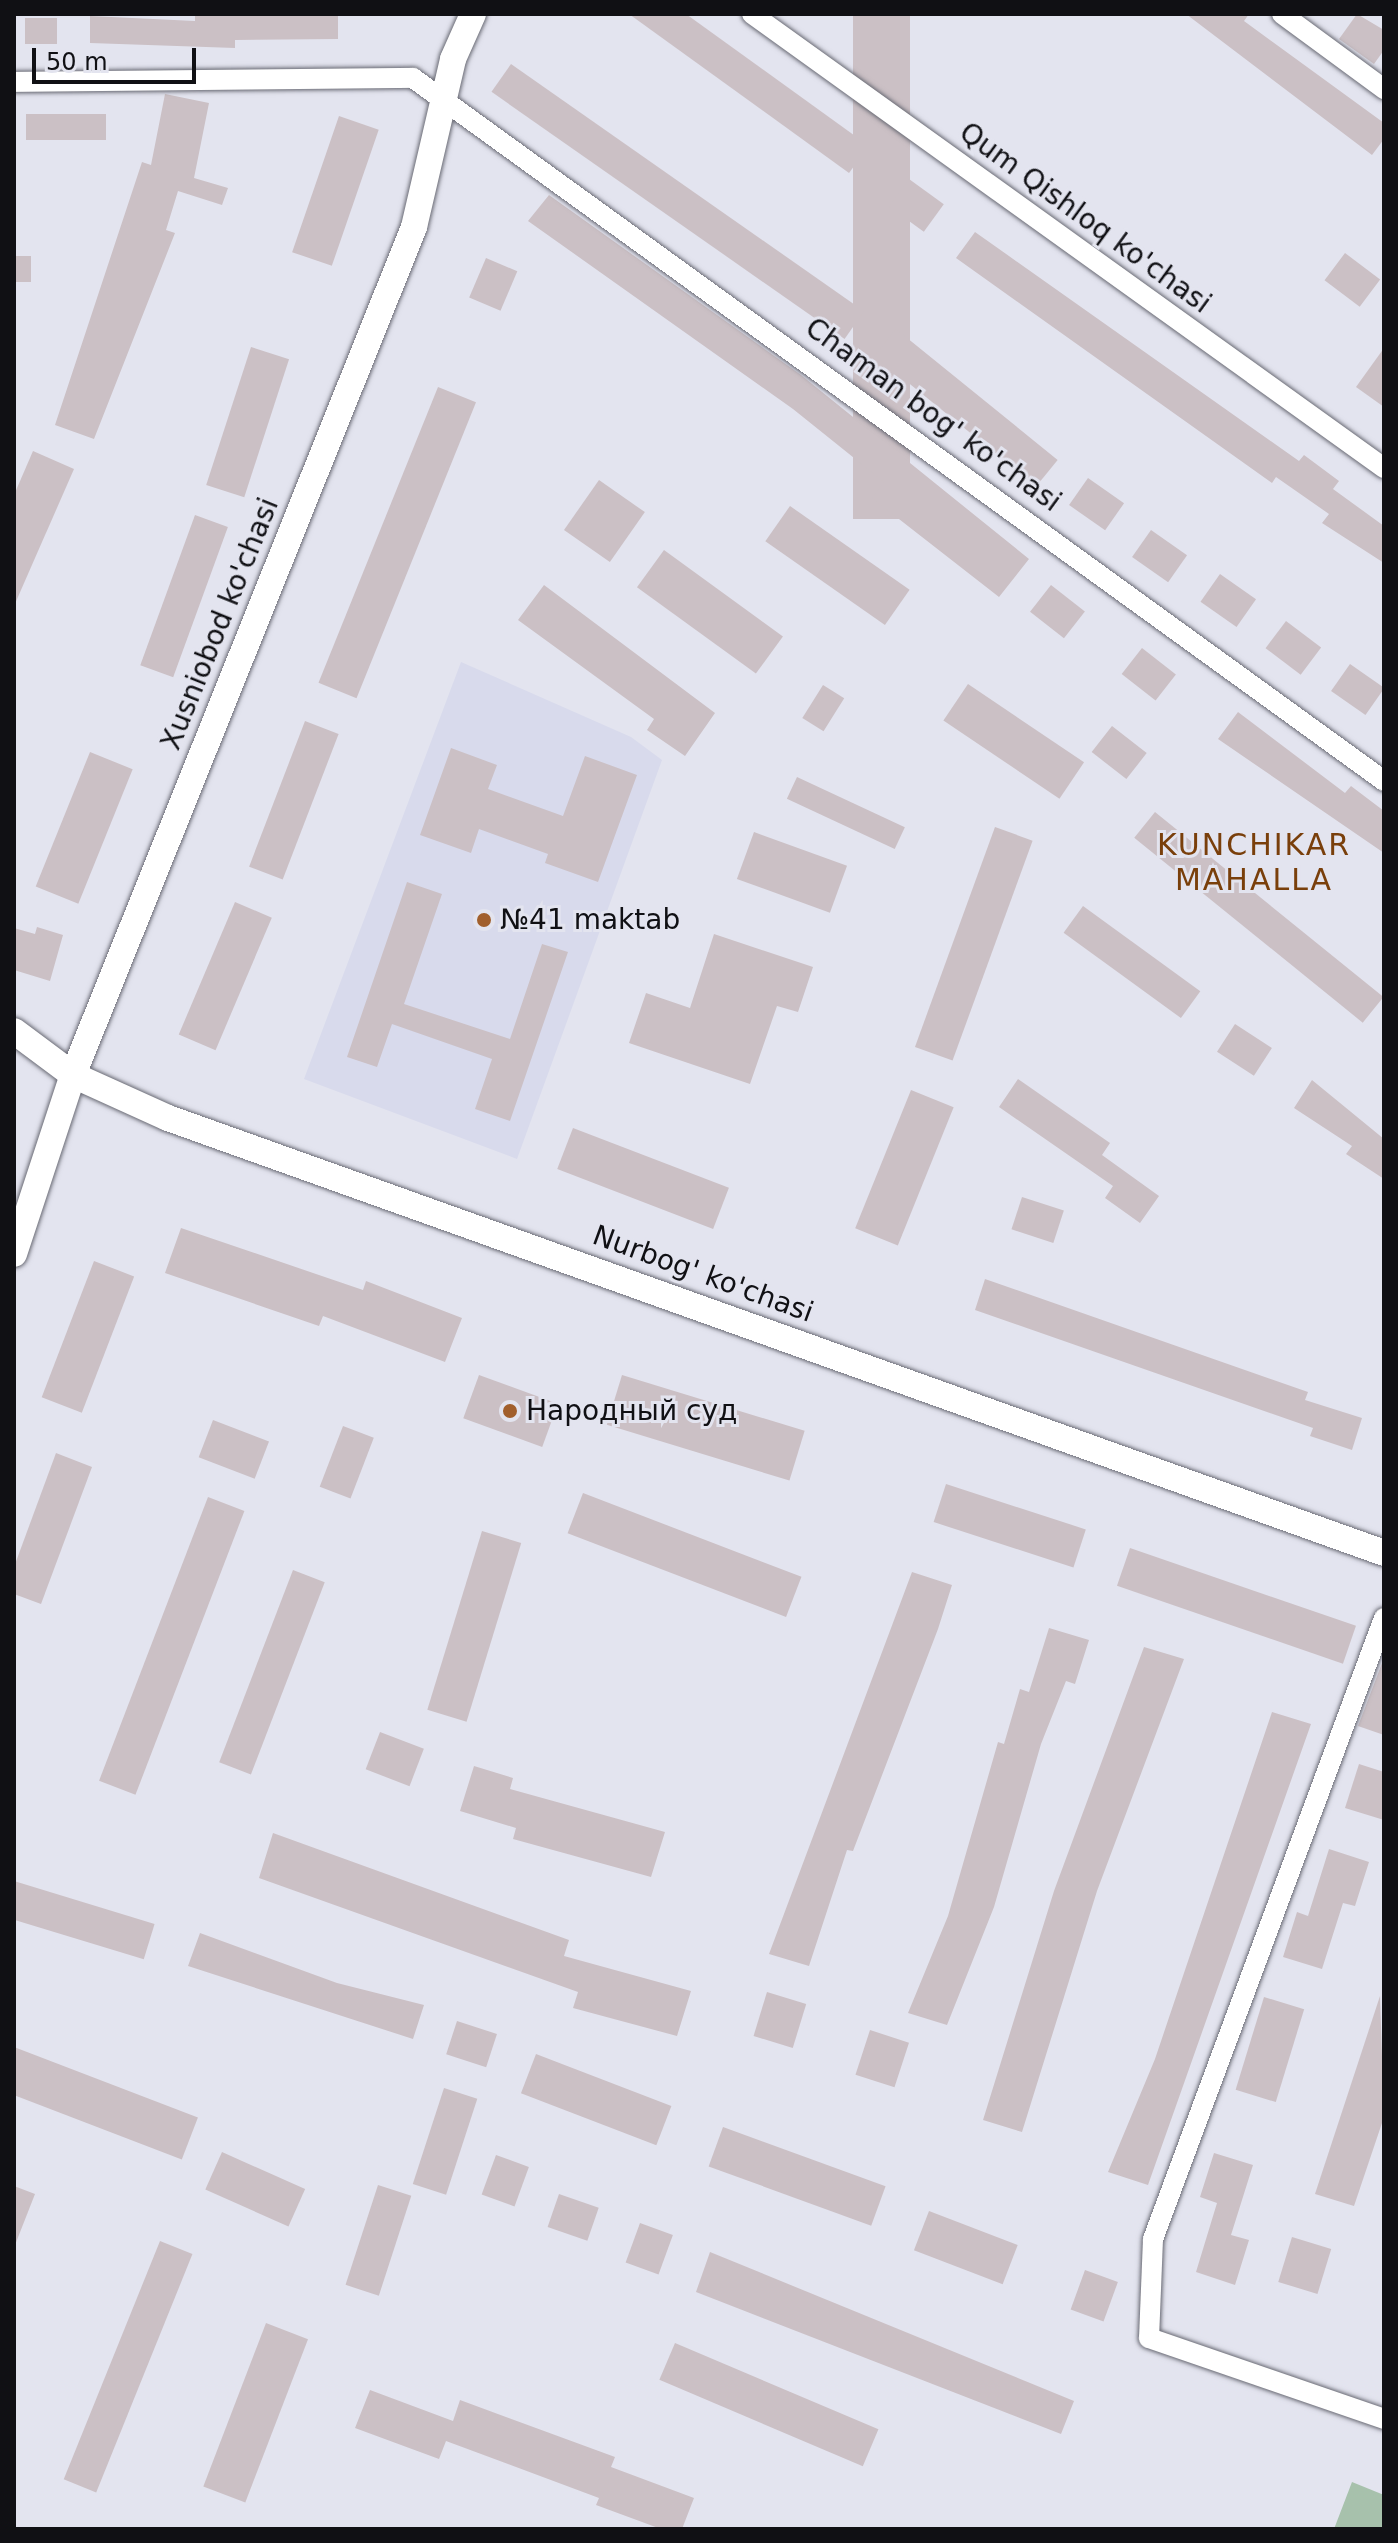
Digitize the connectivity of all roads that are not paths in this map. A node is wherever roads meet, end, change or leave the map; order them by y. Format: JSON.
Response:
{"nodes":[{"id":1,"x":473,"y":14,"type":"edge"},
{"id":2,"x":752,"y":14,"type":"edge"},
{"id":3,"x":1282,"y":14,"type":"edge"},
{"id":4,"x":14,"y":82,"type":"edge"},
{"id":5,"x":1384,"y":89,"type":"edge"},
{"id":6,"x":445,"y":100,"type":"junction"},
{"id":7,"x":1384,"y":468,"type":"edge"},
{"id":8,"x":1384,"y":781,"type":"edge"},
{"id":9,"x":14,"y":1031,"type":"edge"},
{"id":10,"x":73,"y":1075,"type":"junction"},
{"id":11,"x":14,"y":1254,"type":"edge"},
{"id":12,"x":1384,"y":1553,"type":"edge"},
{"id":13,"x":1384,"y":1618,"type":"edge"},
{"id":14,"x":1384,"y":2419,"type":"edge"}],
"edges":[{"from":1,"to":6,"type":"street","name":"Xusniobod ko'chasi"},
{"from":2,"to":7,"type":"street","name":"Qum Qishloq ko'chasi"},
{"from":3,"to":5,"type":"street"},
{"from":4,"to":6,"type":"street","name":"Chaman bog' ko'chasi"},
{"from":6,"to":8,"type":"street","name":"Chaman bog' ko'chasi"},
{"from":6,"to":10,"type":"street","name":"Xusniobod ko'chasi"},
{"from":9,"to":10,"type":"street","name":"Nurbog' ko'chasi"},
{"from":10,"to":11,"type":"street","name":"Xusniobod ko'chasi"},
{"from":10,"to":12,"type":"street","name":"Nurbog' ko'chasi"},
{"from":13,"to":14,"type":"street"}]}
